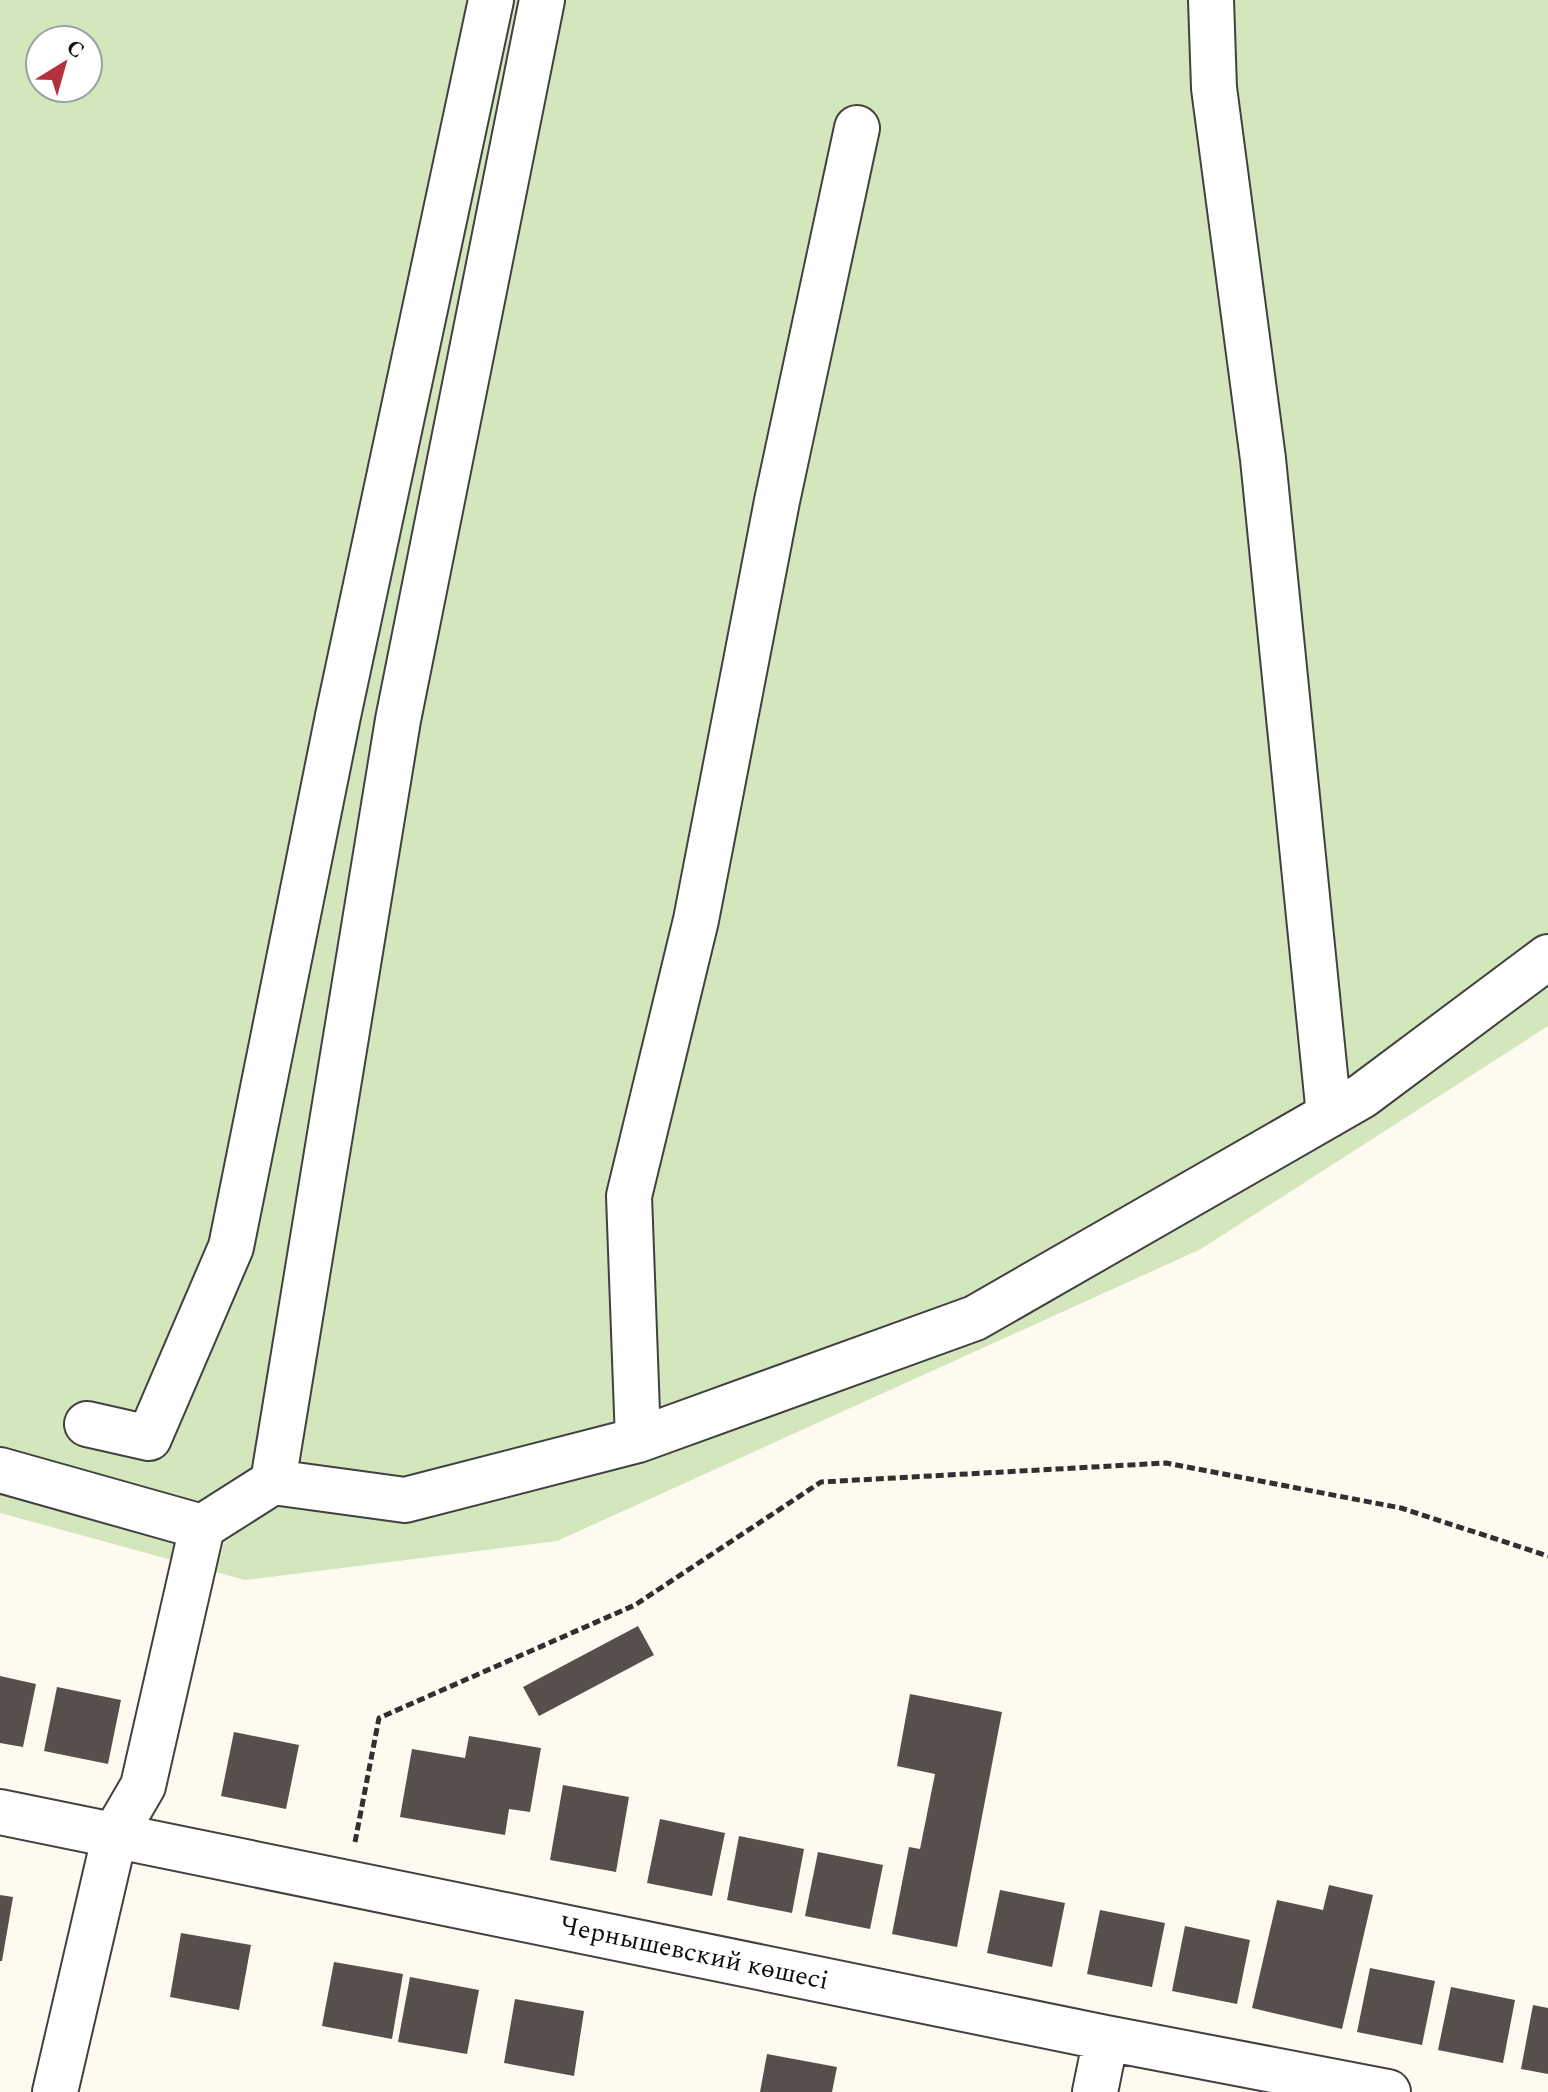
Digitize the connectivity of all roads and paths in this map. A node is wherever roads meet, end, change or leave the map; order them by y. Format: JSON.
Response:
{"nodes":[{"id":1,"x":491,"y":0,"type":"edge"},
{"id":2,"x":542,"y":0,"type":"edge"},
{"id":3,"x":1211,"y":0,"type":"edge"},
{"id":4,"x":857,"y":128,"type":"dead end"},
{"id":5,"x":1548,"y":957,"type":"edge"},
{"id":6,"x":1329,"y":1115,"type":"junction"},
{"id":7,"x":87,"y":1424,"type":"dead end"},
{"id":8,"x":638,"y":1440,"type":"junction"},
{"id":9,"x":0,"y":1470,"type":"edge"},
{"id":10,"x":273,"y":1482,"type":"junction"},
{"id":11,"x":202,"y":1527,"type":"junction"},
{"id":12,"x":1548,"y":1556,"type":"edge"},
{"id":13,"x":0,"y":1812,"type":"edge"},
{"id":14,"x":115,"y":1834,"type":"junction"},
{"id":15,"x":347,"y":1882,"type":"junction"},
{"id":16,"x":1106,"y":2038,"type":"junction"},
{"id":17,"x":55,"y":2092,"type":"edge"},
{"id":18,"x":1095,"y":2092,"type":"edge"},
{"id":19,"x":1388,"y":2092,"type":"edge"}],
"edges":[{"from":1,"to":7,"type":"street"},
{"from":2,"to":10,"type":"street"},
{"from":3,"to":6,"type":"street"},
{"from":4,"to":8,"type":"street"},
{"from":5,"to":6,"type":"street"},
{"from":6,"to":8,"type":"street"},
{"from":8,"to":10,"type":"street"},
{"from":9,"to":11,"type":"street"},
{"from":10,"to":11,"type":"street"},
{"from":11,"to":14,"type":"street"},
{"from":12,"to":15,"type":"path"},
{"from":13,"to":14,"type":"street","name":"Чернышевский көшесі"},
{"from":14,"to":15,"type":"street","name":"Чернышевский көшесі"},
{"from":14,"to":17,"type":"street"},
{"from":15,"to":16,"type":"street","name":"Чернышевский көшесі"},
{"from":16,"to":18,"type":"street"},
{"from":16,"to":19,"type":"street","name":"Чернышевский көшесі"}]}
